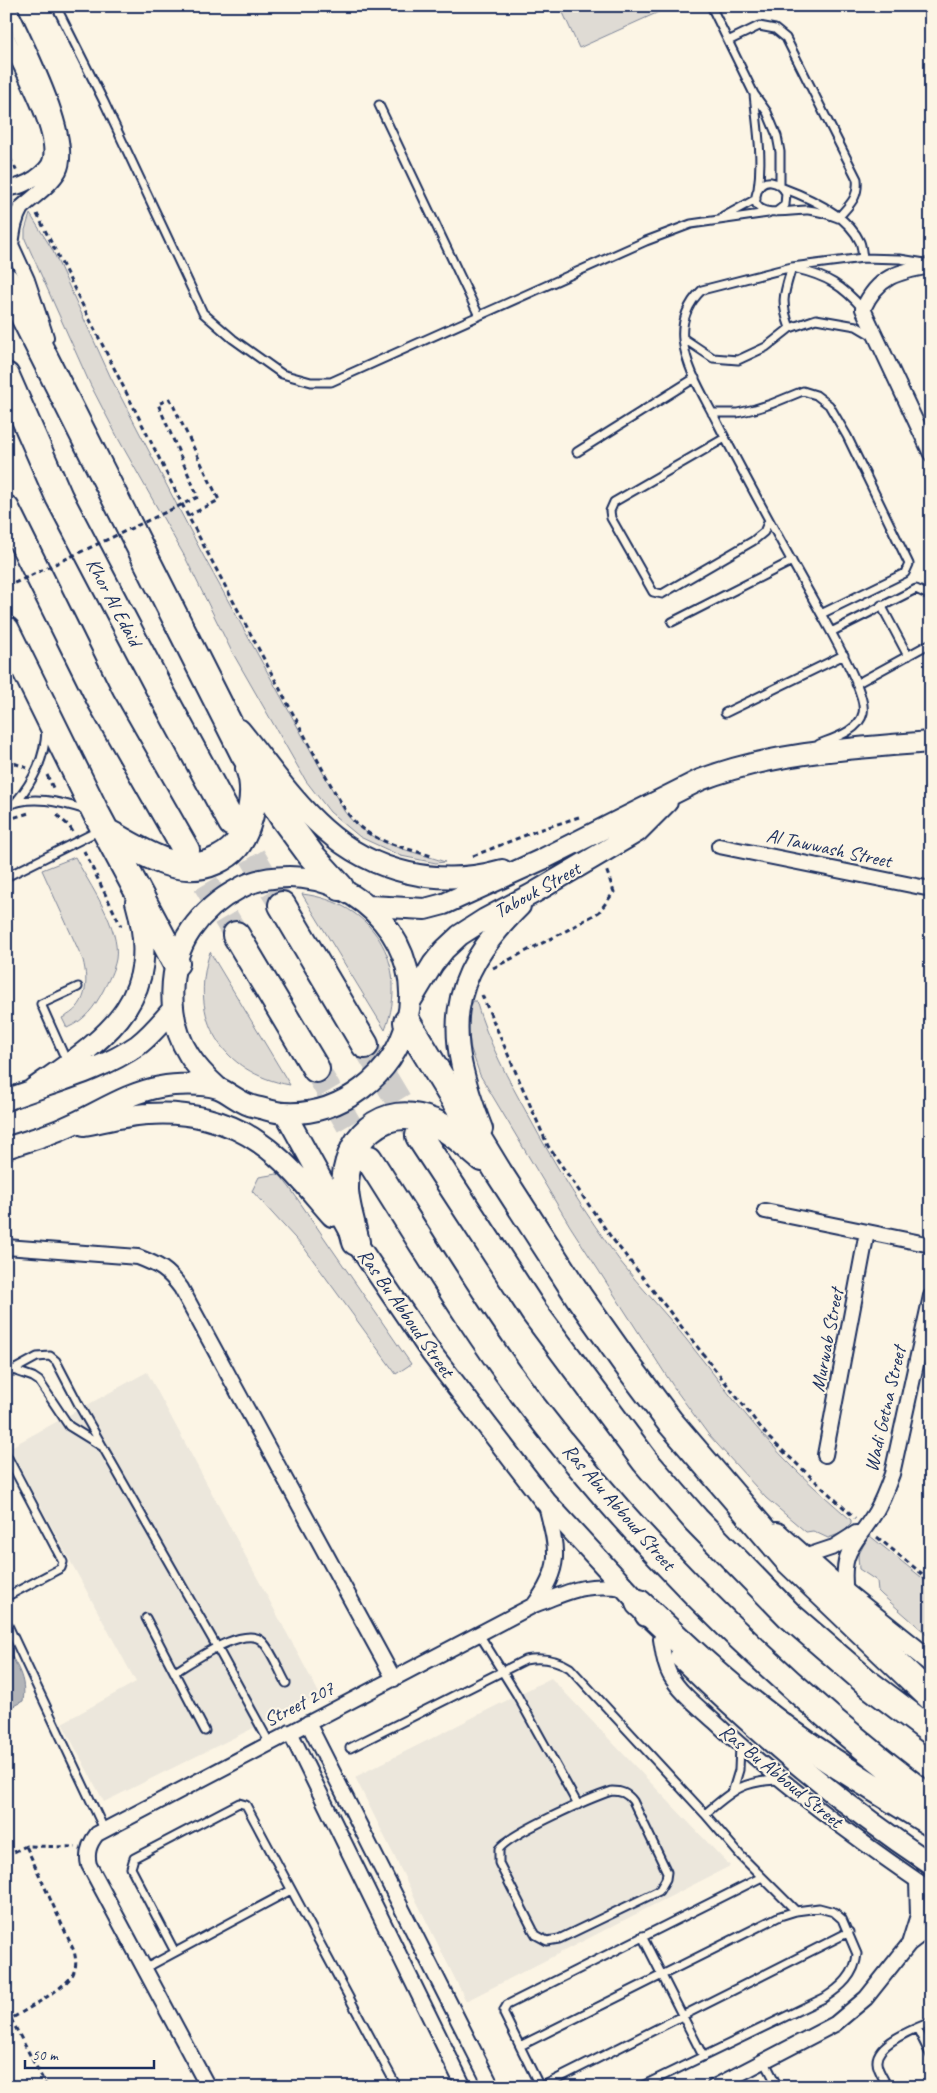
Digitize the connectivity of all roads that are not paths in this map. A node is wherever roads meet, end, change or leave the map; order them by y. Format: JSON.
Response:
{"nodes":[{"id":1,"x":8,"y":6,"type":"edge"},
{"id":2,"x":56,"y":6,"type":"edge"},
{"id":3,"x":711,"y":6,"type":"edge"},
{"id":4,"x":6,"y":36,"type":"edge"},
{"id":5,"x":728,"y":41,"type":"junction"},
{"id":6,"x":754,"y":94,"type":"junction"},
{"id":7,"x":379,"y":105,"type":"dead end"},
{"id":8,"x":782,"y":186,"type":"junction"},
{"id":9,"x":6,"y":188,"type":"edge"},
{"id":10,"x":758,"y":189,"type":"junction"},
{"id":11,"x":756,"y":199,"type":"junction"},
{"id":12,"x":772,"y":212,"type":"junction"},
{"id":13,"x":838,"y":218,"type":"junction"},
{"id":14,"x":716,"y":220,"type":"junction"},
{"id":15,"x":9,"y":240,"type":"edge"},
{"id":16,"x":863,"y":258,"type":"junction"},
{"id":17,"x":931,"y":265,"type":"edge"},
{"id":18,"x":792,"y":267,"type":"junction"},
{"id":19,"x":6,"y":281,"type":"edge"},
{"id":20,"x":863,"y":309,"type":"junction"},
{"id":21,"x":479,"y":316,"type":"junction"},
{"id":22,"x":790,"y":328,"type":"junction"},
{"id":23,"x":683,"y":338,"type":"junction"},
{"id":24,"x":877,"y":338,"type":"junction"},
{"id":25,"x":6,"y":376,"type":"edge"},
{"id":26,"x":694,"y":378,"type":"junction"},
{"id":27,"x":68,"y":404,"type":"junction"},
{"id":28,"x":712,"y":412,"type":"junction"},
{"id":29,"x":725,"y":438,"type":"junction"},
{"id":30,"x":577,"y":452,"type":"dead end"},
{"id":31,"x":931,"y":454,"type":"edge"},
{"id":32,"x":6,"y":509,"type":"edge"},
{"id":33,"x":769,"y":520,"type":"junction"},
{"id":34,"x":792,"y":560,"type":"junction"},
{"id":35,"x":931,"y":596,"type":"edge"},
{"id":36,"x":881,"y":605,"type":"junction"},
{"id":37,"x":821,"y":614,"type":"junction"},
{"id":38,"x":672,"y":622,"type":"dead end"},
{"id":39,"x":6,"y":630,"type":"edge"},
{"id":40,"x":831,"y":632,"type":"junction"},
{"id":41,"x":931,"y":643,"type":"edge"},
{"id":42,"x":844,"y":656,"type":"junction"},
{"id":43,"x":908,"y":656,"type":"junction"},
{"id":44,"x":856,"y":684,"type":"junction"},
{"id":45,"x":216,"y":699,"type":"junction"},
{"id":46,"x":43,"y":705,"type":"junction"},
{"id":47,"x":725,"y":713,"type":"dead end"},
{"id":48,"x":931,"y":742,"type":"edge"},
{"id":49,"x":244,"y":754,"type":"junction"},
{"id":50,"x":792,"y":756,"type":"junction"},
{"id":51,"x":678,"y":792,"type":"junction"},
{"id":52,"x":16,"y":802,"type":"junction"},
{"id":53,"x":6,"y":806,"type":"edge"},
{"id":54,"x":232,"y":822,"type":"tunnel mouth"},
{"id":55,"x":103,"y":824,"type":"junction"},
{"id":56,"x":719,"y":846,"type":"dead end"},
{"id":57,"x":186,"y":850,"type":"tunnel mouth"},
{"id":58,"x":543,"y":859,"type":"junction"},
{"id":59,"x":128,"y":872,"type":"junction"},
{"id":60,"x":6,"y":877,"type":"edge"},
{"id":61,"x":340,"y":887,"type":"junction"},
{"id":62,"x":931,"y":889,"type":"edge"},
{"id":63,"x":532,"y":894,"type":"junction"},
{"id":64,"x":282,"y":905,"type":"tunnel mouth"},
{"id":65,"x":370,"y":906,"type":"junction"},
{"id":66,"x":236,"y":934,"type":"tunnel mouth"},
{"id":67,"x":176,"y":962,"type":"junction"},
{"id":68,"x":78,"y":987,"type":"dead end"},
{"id":69,"x":173,"y":1010,"type":"junction"},
{"id":70,"x":408,"y":1012,"type":"junction"},
{"id":71,"x":365,"y":1045,"type":"tunnel mouth"},
{"id":72,"x":68,"y":1064,"type":"junction"},
{"id":73,"x":316,"y":1069,"type":"tunnel mouth"},
{"id":74,"x":218,"y":1088,"type":"junction"},
{"id":75,"x":33,"y":1089,"type":"junction"},
{"id":76,"x":6,"y":1100,"type":"edge"},
{"id":77,"x":285,"y":1113,"type":"junction"},
{"id":78,"x":65,"y":1128,"type":"junction"},
{"id":79,"x":420,"y":1136,"type":"tunnel mouth"},
{"id":80,"x":6,"y":1148,"type":"edge"},
{"id":81,"x":369,"y":1159,"type":"tunnel mouth"},
{"id":82,"x":499,"y":1173,"type":"junction"},
{"id":83,"x":765,"y":1211,"type":"dead end"},
{"id":84,"x":867,"y":1232,"type":"junction"},
{"id":85,"x":356,"y":1242,"type":"junction"},
{"id":86,"x":931,"y":1245,"type":"edge"},
{"id":87,"x":6,"y":1247,"type":"edge"},
{"id":88,"x":931,"y":1296,"type":"edge"},
{"id":89,"x":10,"y":1372,"type":"edge"},
{"id":90,"x":105,"y":1448,"type":"junction"},
{"id":91,"x":6,"y":1454,"type":"edge"},
{"id":92,"x":825,"y":1455,"type":"dead end"},
{"id":93,"x":738,"y":1500,"type":"junction"},
{"id":94,"x":545,"y":1501,"type":"junction"},
{"id":95,"x":865,"y":1526,"type":"junction"},
{"id":96,"x":804,"y":1557,"type":"junction"},
{"id":97,"x":846,"y":1594,"type":"junction"},
{"id":98,"x":631,"y":1596,"type":"junction"},
{"id":99,"x":6,"y":1597,"type":"edge"},
{"id":100,"x":534,"y":1605,"type":"junction"},
{"id":101,"x":146,"y":1618,"type":"dead end"},
{"id":102,"x":6,"y":1622,"type":"edge"},
{"id":103,"x":479,"y":1634,"type":"junction"},
{"id":104,"x":661,"y":1638,"type":"junction"},
{"id":105,"x":217,"y":1647,"type":"junction"},
{"id":106,"x":931,"y":1662,"type":"edge"},
{"id":107,"x":502,"y":1671,"type":"junction"},
{"id":108,"x":175,"y":1672,"type":"junction"},
{"id":109,"x":394,"y":1679,"type":"junction"},
{"id":110,"x":286,"y":1683,"type":"dead end"},
{"id":111,"x":931,"y":1696,"type":"edge"},
{"id":112,"x":308,"y":1723,"type":"junction"},
{"id":113,"x":205,"y":1731,"type":"dead end"},
{"id":114,"x":931,"y":1731,"type":"edge"},
{"id":115,"x":290,"y":1732,"type":"junction"},
{"id":116,"x":268,"y":1742,"type":"junction"},
{"id":117,"x":740,"y":1745,"type":"junction"},
{"id":118,"x":350,"y":1748,"type":"dead end"},
{"id":119,"x":783,"y":1780,"type":"junction"},
{"id":120,"x":733,"y":1790,"type":"junction"},
{"id":121,"x":931,"y":1800,"type":"edge"},
{"id":122,"x":578,"y":1805,"type":"junction"},
{"id":123,"x":705,"y":1814,"type":"junction"},
{"id":124,"x":931,"y":1823,"type":"edge"},
{"id":125,"x":104,"y":1829,"type":"junction"},
{"id":126,"x":931,"y":1864,"type":"edge"},
{"id":127,"x":760,"y":1878,"type":"junction"},
{"id":128,"x":918,"y":1881,"type":"junction"},
{"id":129,"x":291,"y":1890,"type":"junction"},
{"id":130,"x":931,"y":1890,"type":"edge"},
{"id":131,"x":796,"y":1911,"type":"junction"},
{"id":132,"x":931,"y":1927,"type":"edge"},
{"id":133,"x":848,"y":1932,"type":"junction"},
{"id":134,"x":642,"y":1936,"type":"junction"},
{"id":135,"x":909,"y":1944,"type":"junction"},
{"id":136,"x":176,"y":1952,"type":"junction"},
{"id":137,"x":144,"y":1969,"type":"junction"},
{"id":138,"x":662,"y":1975,"type":"junction"},
{"id":139,"x":683,"y":2015,"type":"junction"},
{"id":140,"x":931,"y":2022,"type":"edge"},
{"id":141,"x":916,"y":2028,"type":"junction"},
{"id":142,"x":520,"y":2046,"type":"junction"},
{"id":143,"x":703,"y":2056,"type":"junction"},
{"id":144,"x":931,"y":2056,"type":"edge"},
{"id":145,"x":765,"y":2062,"type":"junction"},
{"id":146,"x":208,"y":2087,"type":"edge"},
{"id":147,"x":397,"y":2087,"type":"edge"},
{"id":148,"x":464,"y":2087,"type":"edge"},
{"id":149,"x":492,"y":2087,"type":"edge"},
{"id":150,"x":540,"y":2087,"type":"edge"},
{"id":151,"x":640,"y":2087,"type":"edge"},
{"id":152,"x":714,"y":2087,"type":"edge"},
{"id":153,"x":778,"y":2087,"type":"edge"},
{"id":154,"x":888,"y":2087,"type":"edge"}],
"edges":[{"from":1,"to":15,"type":"street"},
{"from":2,"to":21,"type":"lane"},
{"from":3,"to":5,"type":"lane"},
{"from":4,"to":9,"type":"street"},
{"from":5,"to":6,"type":"lane"},
{"from":5,"to":13,"type":"lane"},
{"from":6,"to":8,"type":"lane"},
{"from":6,"to":10,"type":"lane"},
{"from":7,"to":21,"type":"lane"},
{"from":8,"to":10,"type":"lane"},
{"from":8,"to":12,"type":"lane"},
{"from":8,"to":13,"type":"lane"},
{"from":10,"to":11,"type":"lane"},
{"from":11,"to":12,"type":"lane"},
{"from":11,"to":14,"type":"lane"},
{"from":12,"to":13,"type":"lane"},
{"from":12,"to":14,"type":"lane"},
{"from":13,"to":16,"type":"lane"},
{"from":14,"to":21,"type":"lane"},
{"from":15,"to":27,"type":"street"},
{"from":16,"to":17,"type":"lane"},
{"from":16,"to":18,"type":"lane"},
{"from":17,"to":20,"type":"street"},
{"from":18,"to":20,"type":"lane"},
{"from":18,"to":22,"type":"lane"},
{"from":18,"to":23,"type":"lane"},
{"from":19,"to":27,"type":"highway"},
{"from":20,"to":24,"type":"street"},
{"from":22,"to":23,"type":"lane"},
{"from":22,"to":24,"type":"lane"},
{"from":23,"to":26,"type":"lane"},
{"from":24,"to":31,"type":"street"},
{"from":25,"to":54,"type":"highway","name":"Khor Al Edaid"},
{"from":26,"to":28,"type":"lane"},
{"from":26,"to":30,"type":"lane"},
{"from":27,"to":45,"type":"highway"},
{"from":28,"to":29,"type":"lane"},
{"from":28,"to":37,"type":"lane"},
{"from":29,"to":33,"type":"lane"},
{"from":29,"to":33,"type":"lane"},
{"from":32,"to":57,"type":"highway"},
{"from":33,"to":34,"type":"lane"},
{"from":34,"to":37,"type":"lane"},
{"from":34,"to":38,"type":"lane"},
{"from":35,"to":36,"type":"lane"},
{"from":36,"to":40,"type":"lane"},
{"from":36,"to":43,"type":"lane"},
{"from":37,"to":40,"type":"lane"},
{"from":39,"to":46,"type":"highway"},
{"from":40,"to":42,"type":"lane"},
{"from":41,"to":43,"type":"lane"},
{"from":42,"to":44,"type":"lane"},
{"from":42,"to":47,"type":"lane"},
{"from":43,"to":44,"type":"lane"},
{"from":44,"to":50,"type":"lane"},
{"from":45,"to":49,"type":"highway"},
{"from":45,"to":58,"type":"street"},
{"from":46,"to":52,"type":"lane"},
{"from":46,"to":55,"type":"highway"},
{"from":48,"to":50,"type":"street","name":"Tabouk Street"},
{"from":49,"to":55,"type":"highway"},
{"from":49,"to":61,"type":"highway"},
{"from":50,"to":51,"type":"street","name":"Tabouk Street"},
{"from":51,"to":58,"type":"street","name":"Tabouk Street"},
{"from":51,"to":63,"type":"street","name":"Tabouk Street"},
{"from":52,"to":53,"type":"lane"},
{"from":52,"to":55,"type":"lane"},
{"from":55,"to":59,"type":"highway"},
{"from":55,"to":60,"type":"lane"},
{"from":56,"to":62,"type":"street","name":"Al Tawwash Street"},
{"from":58,"to":65,"type":"street","name":"Tabouk Street"},
{"from":59,"to":67,"type":"highway"},
{"from":59,"to":72,"type":"street"},
{"from":61,"to":65,"type":"street"},
{"from":61,"to":67,"type":"street"},
{"from":63,"to":70,"type":"street","name":"Tabouk Street"},
{"from":63,"to":82,"type":"street"},
{"from":64,"to":71,"type":"highway"},
{"from":65,"to":70,"type":"street"},
{"from":66,"to":73,"type":"highway"},
{"from":67,"to":69,"type":"street"},
{"from":68,"to":72,"type":"lane"},
{"from":69,"to":74,"type":"street"},
{"from":69,"to":75,"type":"street"},
{"from":70,"to":77,"type":"street","name":"Tabouk Street"},
{"from":70,"to":82,"type":"highway"},
{"from":72,"to":75,"type":"street"},
{"from":74,"to":77,"type":"street","name":"Tabouk Street"},
{"from":74,"to":78,"type":"street"},
{"from":75,"to":76,"type":"street"},
{"from":77,"to":85,"type":"street","name":"Ras Bu Abboud Street"},
{"from":78,"to":80,"type":"street"},
{"from":78,"to":85,"type":"street"},
{"from":79,"to":114,"type":"highway"},
{"from":81,"to":121,"type":"highway","name":"Ras Abu Abboud Street"},
{"from":82,"to":85,"type":"highway"},
{"from":82,"to":93,"type":"highway"},
{"from":83,"to":84,"type":"street"},
{"from":84,"to":86,"type":"street"},
{"from":84,"to":92,"type":"street","name":"Murwab Street"},
{"from":85,"to":94,"type":"street","name":"Ras Bu Abboud Street"},
{"from":87,"to":109,"type":"street"},
{"from":88,"to":95,"type":"street","name":"Wadi Getna Street"},
{"from":89,"to":90,"type":"lane"},
{"from":89,"to":90,"type":"lane"},
{"from":90,"to":105,"type":"lane"},
{"from":91,"to":99,"type":"lane"},
{"from":93,"to":96,"type":"street"},
{"from":93,"to":111,"type":"highway"},
{"from":94,"to":98,"type":"street","name":"Ras Bu Abboud Street"},
{"from":94,"to":100,"type":"street","name":"Ras Bu Abboud Street"},
{"from":95,"to":96,"type":"street","name":"Wadi Getna Street"},
{"from":95,"to":97,"type":"street","name":"Wadi Getna Street"},
{"from":96,"to":97,"type":"street"},
{"from":97,"to":106,"type":"street"},
{"from":98,"to":100,"type":"street"},
{"from":98,"to":104,"type":"street","name":"Ras Bu Abboud Street"},
{"from":98,"to":124,"type":"highway"},
{"from":100,"to":103,"type":"street","name":"Street 207"},
{"from":101,"to":108,"type":"lane"},
{"from":102,"to":125,"type":"lane"},
{"from":103,"to":107,"type":"lane"},
{"from":103,"to":109,"type":"street","name":"Street 207"},
{"from":104,"to":117,"type":"street","name":"Ras Bu Abboud Street"},
{"from":104,"to":126,"type":"street","name":"Ras Bu Abboud Street"},
{"from":105,"to":108,"type":"lane"},
{"from":105,"to":110,"type":"lane"},
{"from":105,"to":116,"type":"lane"},
{"from":107,"to":118,"type":"lane"},
{"from":107,"to":122,"type":"lane"},
{"from":107,"to":123,"type":"lane"},
{"from":108,"to":113,"type":"lane"},
{"from":109,"to":112,"type":"street","name":"Street 207"},
{"from":112,"to":115,"type":"street","name":"Street 207"},
{"from":112,"to":149,"type":"street"},
{"from":115,"to":116,"type":"street","name":"Street 207"},
{"from":115,"to":148,"type":"street"},
{"from":116,"to":125,"type":"street","name":"Street 207"},
{"from":117,"to":119,"type":"street","name":"Ras Bu Abboud Street"},
{"from":117,"to":120,"type":"lane"},
{"from":119,"to":120,"type":"lane"},
{"from":119,"to":128,"type":"street","name":"Ras Bu Abboud Street"},
{"from":120,"to":123,"type":"lane"},
{"from":122,"to":122,"type":"lane"},
{"from":123,"to":127,"type":"lane"},
{"from":125,"to":137,"type":"street","name":"Street 207"},
{"from":127,"to":131,"type":"lane"},
{"from":127,"to":134,"type":"lane"},
{"from":128,"to":130,"type":"street","name":"Ras Bu Abboud Street"},
{"from":128,"to":135,"type":"street"},
{"from":129,"to":136,"type":"lane"},
{"from":129,"to":136,"type":"lane"},
{"from":129,"to":147,"type":"lane"},
{"from":131,"to":133,"type":"lane"},
{"from":131,"to":138,"type":"lane"},
{"from":132,"to":135,"type":"street"},
{"from":133,"to":139,"type":"lane"},
{"from":133,"to":143,"type":"lane"},
{"from":134,"to":138,"type":"lane"},
{"from":134,"to":142,"type":"lane"},
{"from":135,"to":145,"type":"street"},
{"from":136,"to":137,"type":"lane"},
{"from":137,"to":146,"type":"street"},
{"from":138,"to":139,"type":"lane"},
{"from":138,"to":142,"type":"lane"},
{"from":139,"to":143,"type":"lane"},
{"from":139,"to":150,"type":"lane"},
{"from":140,"to":141,"type":"lane"},
{"from":141,"to":144,"type":"lane"},
{"from":141,"to":154,"type":"lane"},
{"from":142,"to":150,"type":"lane"},
{"from":143,"to":151,"type":"lane"},
{"from":145,"to":152,"type":"street"},
{"from":145,"to":153,"type":"lane"}]}
